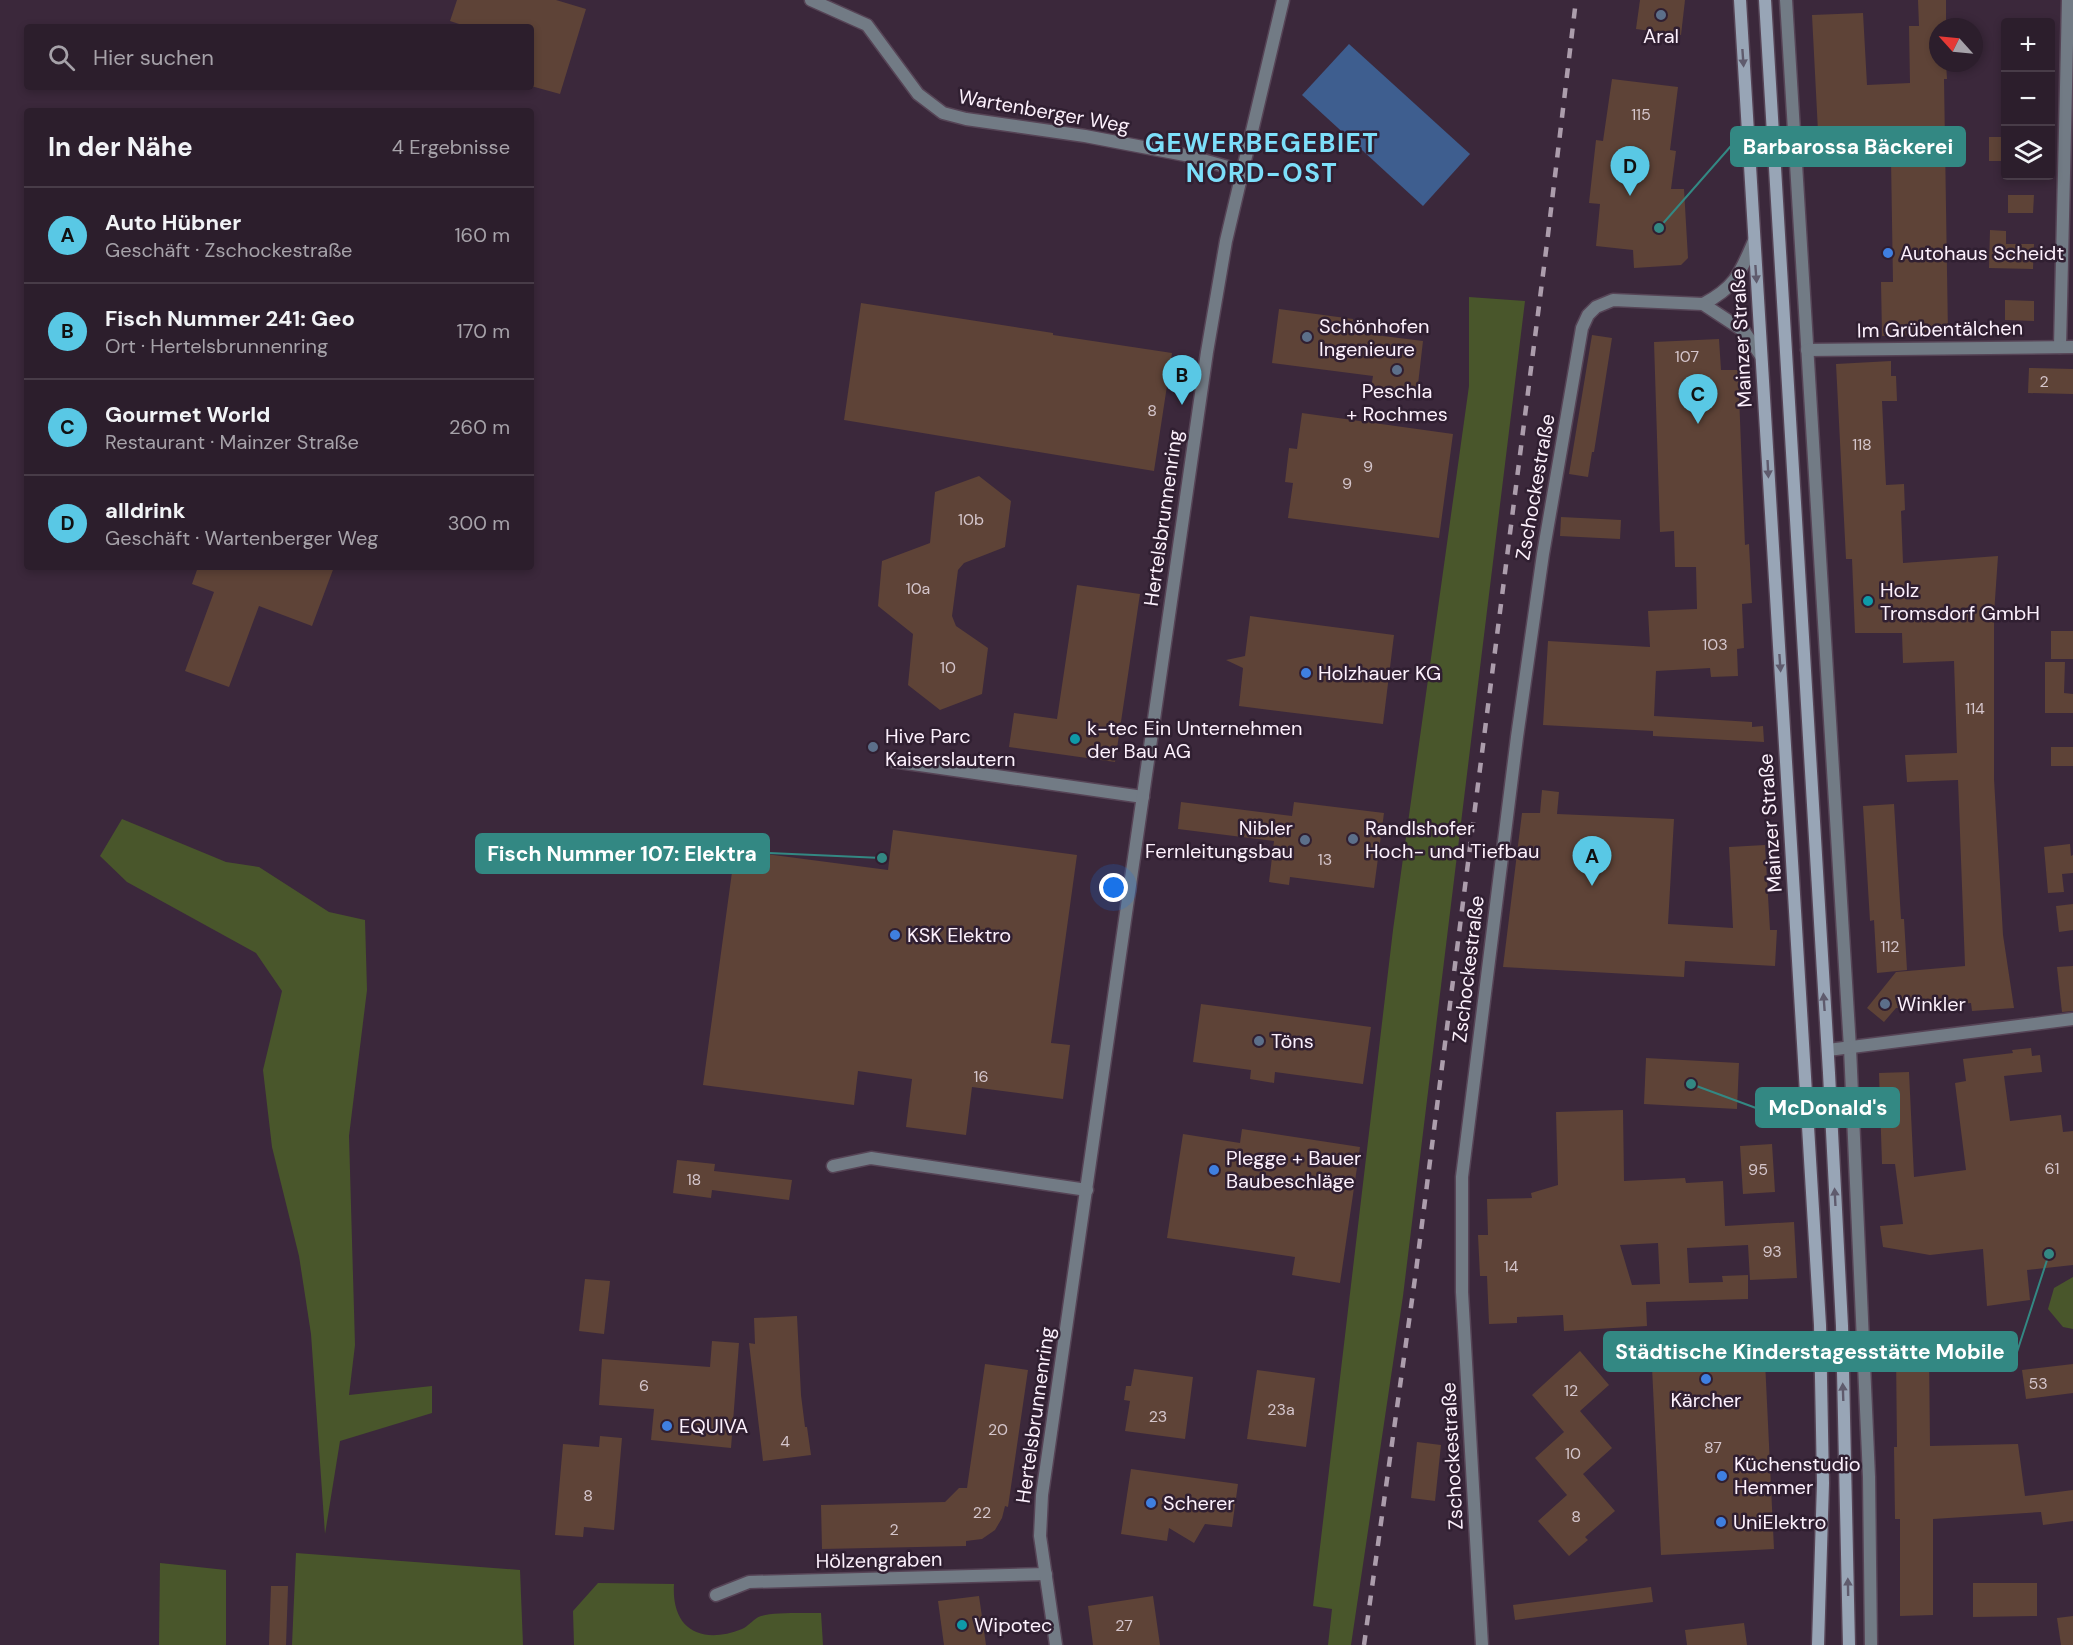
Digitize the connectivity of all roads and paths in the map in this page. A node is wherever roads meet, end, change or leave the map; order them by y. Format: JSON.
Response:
{"nodes":[{"id":1,"x":811,"y":0,"type":"edge"},
{"id":2,"x":1283,"y":0,"type":"edge"},
{"id":3,"x":1740,"y":0,"type":"edge"},
{"id":4,"x":1765,"y":0,"type":"edge"},
{"id":5,"x":1786,"y":0,"type":"edge"},
{"id":6,"x":2068,"y":0,"type":"edge"},
{"id":7,"x":1242,"y":171,"type":"junction"},
{"id":8,"x":1754,"y":241,"type":"junction"},
{"id":9,"x":1703,"y":304,"type":"junction"},
{"id":10,"x":2060,"y":346,"type":"junction"},
{"id":11,"x":2073,"y":347,"type":"edge"},
{"id":12,"x":1807,"y":350,"type":"junction"},
{"id":13,"x":1761,"y":356,"type":"junction"},
{"id":14,"x":892,"y":761,"type":"dead end"},
{"id":15,"x":1143,"y":796,"type":"junction"},
{"id":16,"x":2073,"y":1019,"type":"edge"},
{"id":17,"x":1850,"y":1048,"type":"junction"},
{"id":18,"x":1828,"y":1050,"type":"junction"},
{"id":19,"x":833,"y":1166,"type":"dead end"},
{"id":20,"x":1087,"y":1190,"type":"junction"},
{"id":21,"x":1046,"y":1574,"type":"junction"},
{"id":22,"x":716,"y":1595,"type":"dead end"},
{"id":23,"x":1056,"y":1645,"type":"edge"},
{"id":24,"x":1482,"y":1645,"type":"edge"},
{"id":25,"x":1818,"y":1645,"type":"edge"},
{"id":26,"x":1849,"y":1645,"type":"edge"},
{"id":27,"x":1871,"y":1645,"type":"edge"}],
"edges":[{"from":1,"to":7,"type":"street","name":"Wartenberger Weg"},
{"from":2,"to":7,"type":"street","name":"Hertelsbrunnenring"},
{"from":3,"to":8,"type":"main road","name":"Mainzer Straße","one_way":true},
{"from":18,"to":4,"type":"main road","one_way":true},
{"from":5,"to":12,"type":"street"},
{"from":6,"to":10,"type":"street"},
{"from":7,"to":15,"type":"street","name":"Hertelsbrunnenring"},
{"from":8,"to":9,"type":"street"},
{"from":8,"to":13,"type":"main road","name":"Mainzer Straße","one_way":true},
{"from":9,"to":13,"type":"street"},
{"from":9,"to":24,"type":"street","name":"Zschockestraße"},
{"from":10,"to":11,"type":"street","name":"Im Grübentälchen"},
{"from":10,"to":12,"type":"street","name":"Im Grübentälchen"},
{"from":12,"to":17,"type":"street"},
{"from":13,"to":25,"type":"main road","name":"Mainzer Straße","one_way":true},
{"from":14,"to":15,"type":"street"},
{"from":15,"to":20,"type":"street","name":"Hertelsbrunnenring"},
{"from":16,"to":17,"type":"street"},
{"from":17,"to":18,"type":"street"},
{"from":17,"to":27,"type":"street"},
{"from":26,"to":18,"type":"main road","one_way":true},
{"from":19,"to":20,"type":"street"},
{"from":20,"to":21,"type":"street","name":"Hertelsbrunnenring"},
{"from":21,"to":22,"type":"street","name":"Hölzengraben"},
{"from":21,"to":23,"type":"street","name":"Hertelsbrunnenring"}]}
